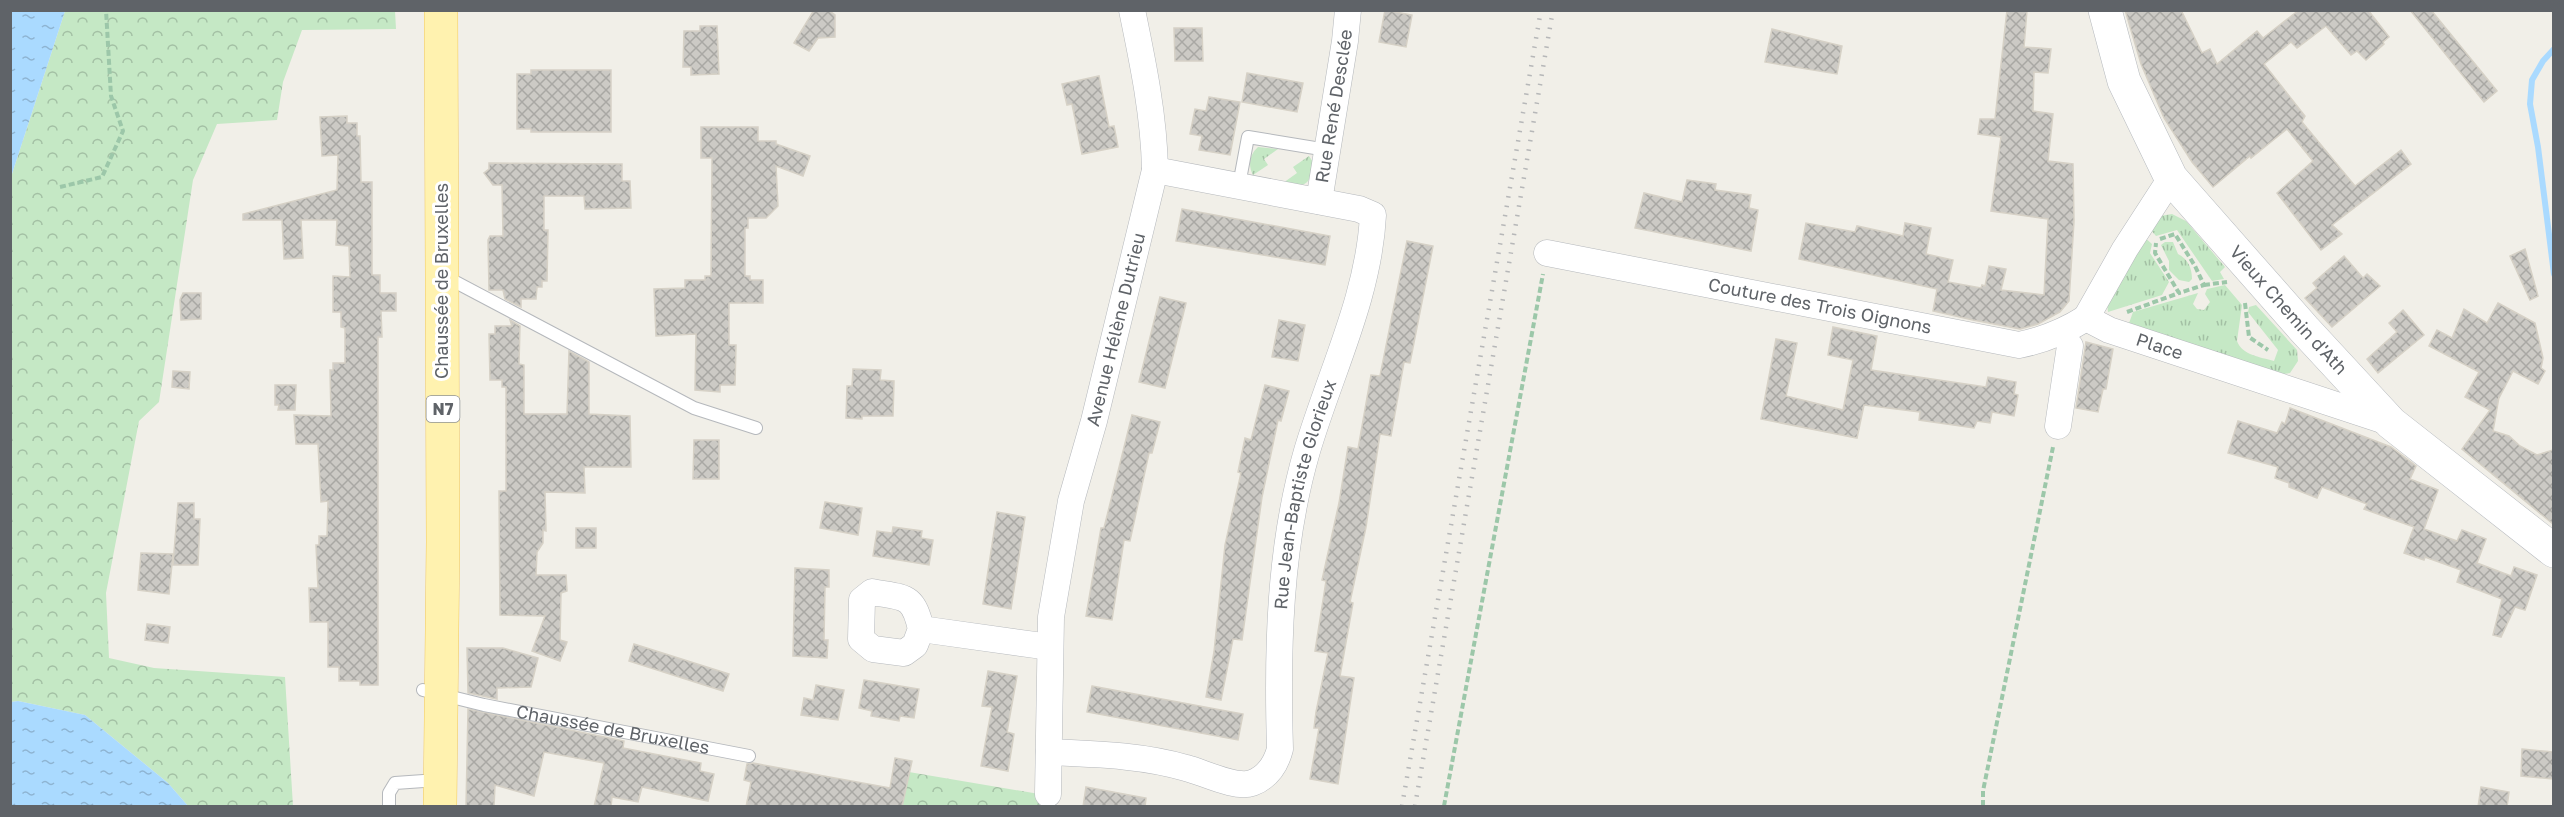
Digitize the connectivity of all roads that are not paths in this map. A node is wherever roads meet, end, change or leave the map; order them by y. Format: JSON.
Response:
{"nodes":[{"id":1,"x":422,"y":10,"type":"edge"},
{"id":2,"x":441,"y":10,"type":"edge"},
{"id":3,"x":1132,"y":10,"type":"edge"},
{"id":4,"x":1348,"y":10,"type":"edge"},
{"id":5,"x":2105,"y":10,"type":"edge"},
{"id":6,"x":1327,"y":150,"type":"junction"},
{"id":7,"x":1155,"y":170,"type":"junction"},
{"id":8,"x":2171,"y":178,"type":"junction"},
{"id":9,"x":1239,"y":184,"type":"junction"},
{"id":10,"x":1318,"y":201,"type":"junction"},
{"id":11,"x":1547,"y":253,"type":"road end"},
{"id":12,"x":442,"y":275,"type":"junction"},
{"id":13,"x":2086,"y":318,"type":"junction"},
{"id":14,"x":2070,"y":346,"type":"dead end"},
{"id":15,"x":2391,"y":423,"type":"junction"},
{"id":16,"x":2058,"y":426,"type":"road end"},
{"id":17,"x":756,"y":428,"type":"dead end"},
{"id":18,"x":2553,"y":551,"type":"edge"},
{"id":19,"x":921,"y":629,"type":"dead end"},
{"id":20,"x":1050,"y":647,"type":"junction"},
{"id":21,"x":432,"y":692,"type":"junction"},
{"id":22,"x":1048,"y":752,"type":"junction"},
{"id":23,"x":749,"y":756,"type":"dead end"},
{"id":24,"x":431,"y":794,"type":"edge"},
{"id":25,"x":1048,"y":794,"type":"dead end"},
{"id":26,"x":389,"y":807,"type":"edge"}],
"edges":[{"from":1,"to":21,"type":"main road","name":"Chaussée de Bruxelles","number":"N7"},
{"from":2,"to":12,"type":"main road","name":"Chaussée de Bruxelles","number":"N7"},
{"from":3,"to":7,"type":"street","name":"Avenue Hélène Dutrieu"},
{"from":4,"to":6,"type":"street","name":"Rue René Desclée"},
{"from":5,"to":8,"type":"street","name":"Vieux Chemin d'Ath"},
{"from":6,"to":9,"type":"lane"},
{"from":6,"to":10,"type":"street","name":"Rue René Desclée"},
{"from":7,"to":9,"type":"street","name":"Rue Jean-Baptiste Glorieux"},
{"from":7,"to":20,"type":"street","name":"Avenue Hélène Dutrieu"},
{"from":8,"to":13,"type":"street"},
{"from":8,"to":15,"type":"street","name":"Vieux Chemin d'Ath"},
{"from":9,"to":10,"type":"street","name":"Rue Jean-Baptiste Glorieux"},
{"from":10,"to":22,"type":"street","name":"Rue Jean-Baptiste Glorieux"},
{"from":11,"to":13,"type":"street","name":"Couture des Trois Oignons"},
{"from":12,"to":17,"type":"lane"},
{"from":12,"to":21,"type":"main road","name":"Chaussée de Bruxelles","number":"N7"},
{"from":13,"to":15,"type":"street","name":"Place"},
{"from":14,"to":16,"type":"street"},
{"from":15,"to":18,"type":"street","name":"Vieux Chemin d'Ath"},
{"from":19,"to":20,"type":"street"},
{"from":20,"to":22,"type":"street","name":"Avenue Hélène Dutrieu"},
{"from":21,"to":23,"type":"lane","name":"Chaussée de Bruxelles"},
{"from":21,"to":24,"type":"main road","name":"Chaussée de Bruxelles","number":"N7"},
{"from":22,"to":25,"type":"street","name":"Avenue Hélène Dutrieu"},
{"from":24,"to":26,"type":"lane"}]}
